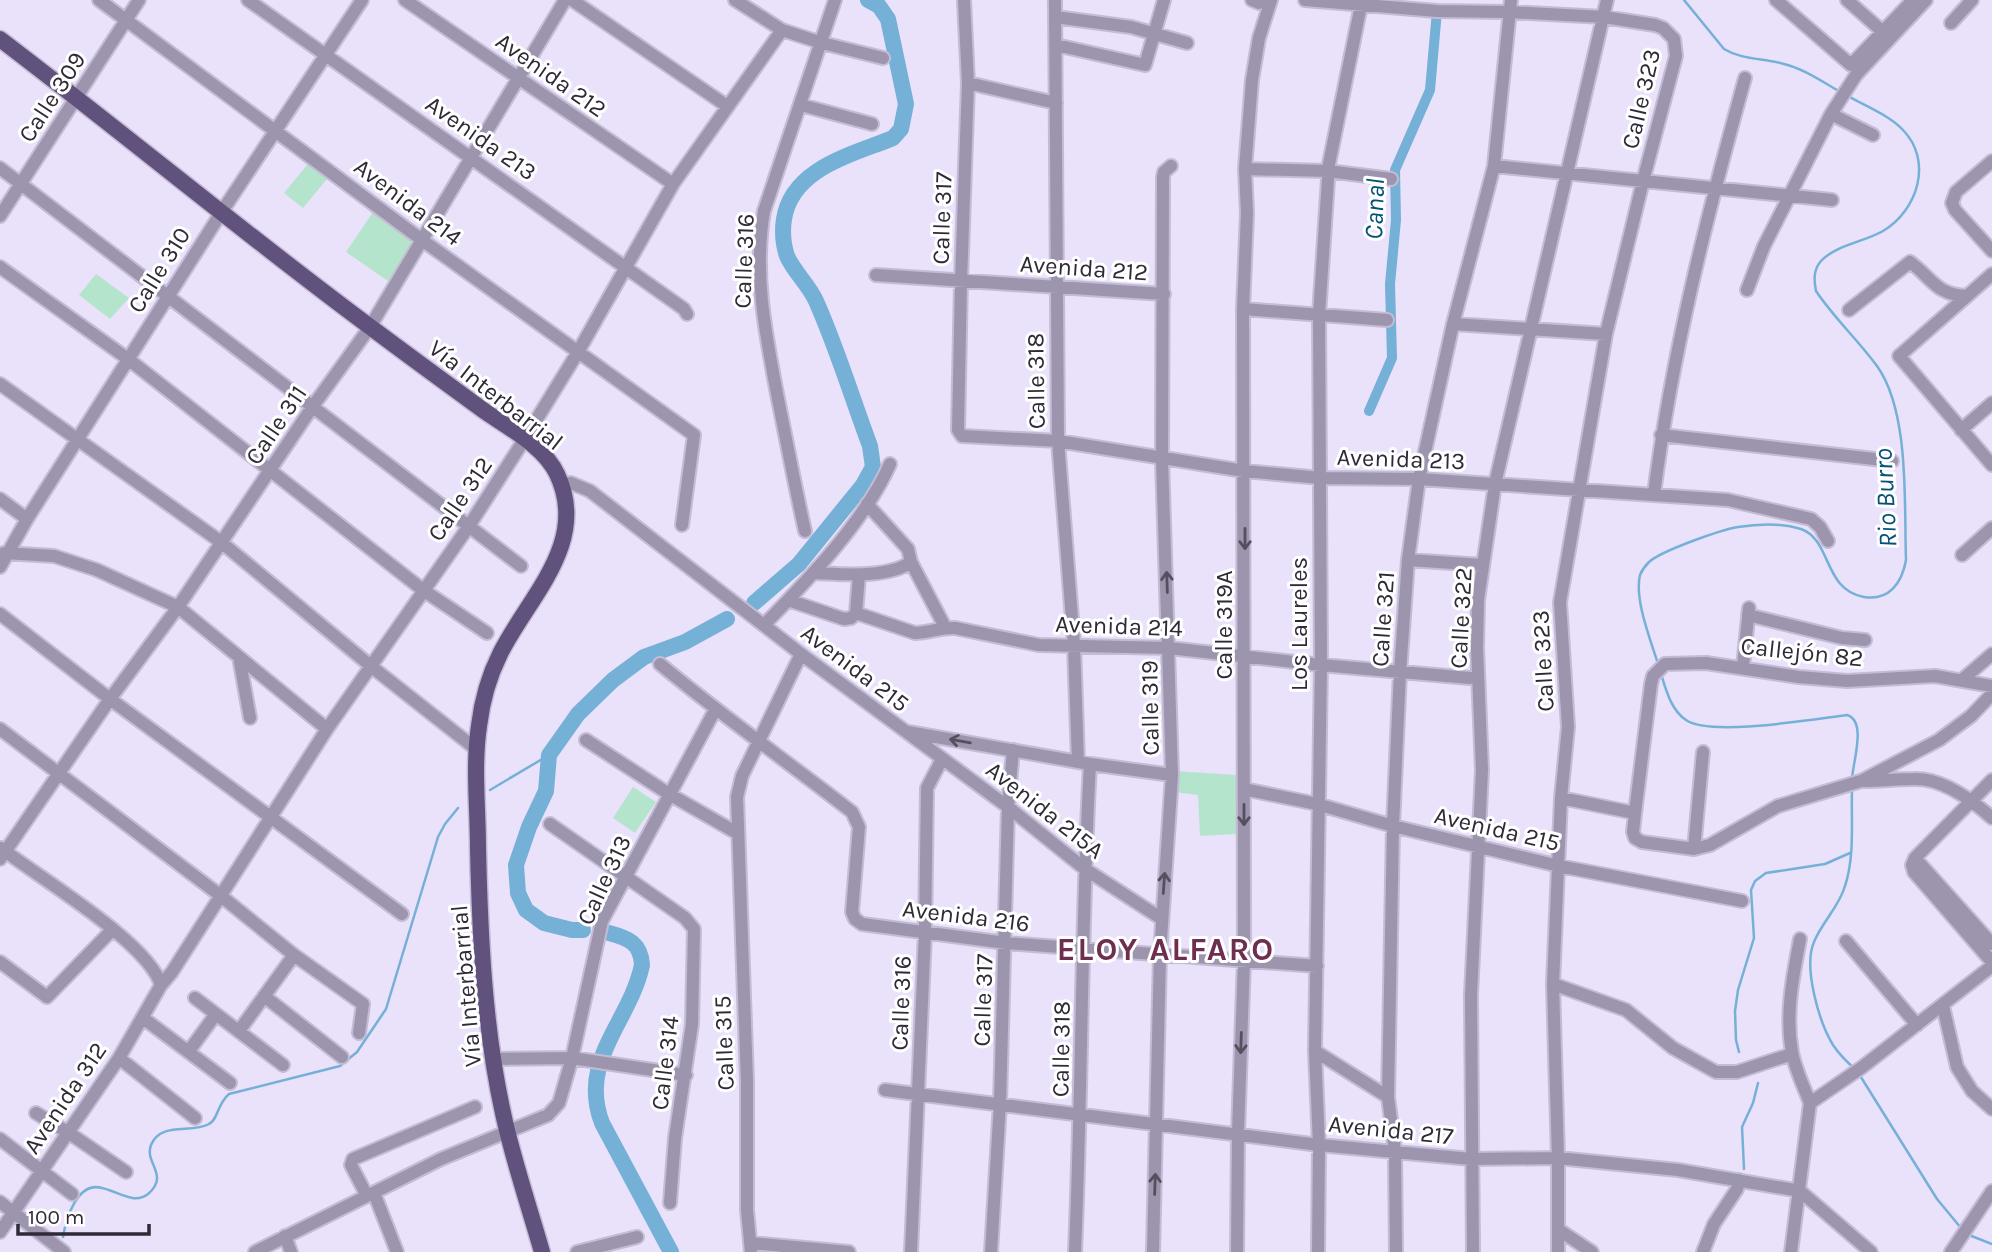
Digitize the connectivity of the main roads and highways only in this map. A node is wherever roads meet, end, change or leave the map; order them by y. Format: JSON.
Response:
{"nodes":[{"id":1,"x":0,"y":39,"type":"edge"},
{"id":2,"x":542,"y":1252,"type":"edge"}],
"edges":[{"from":1,"to":2,"type":"main road","name":"Vía Interbarrial"}]}
